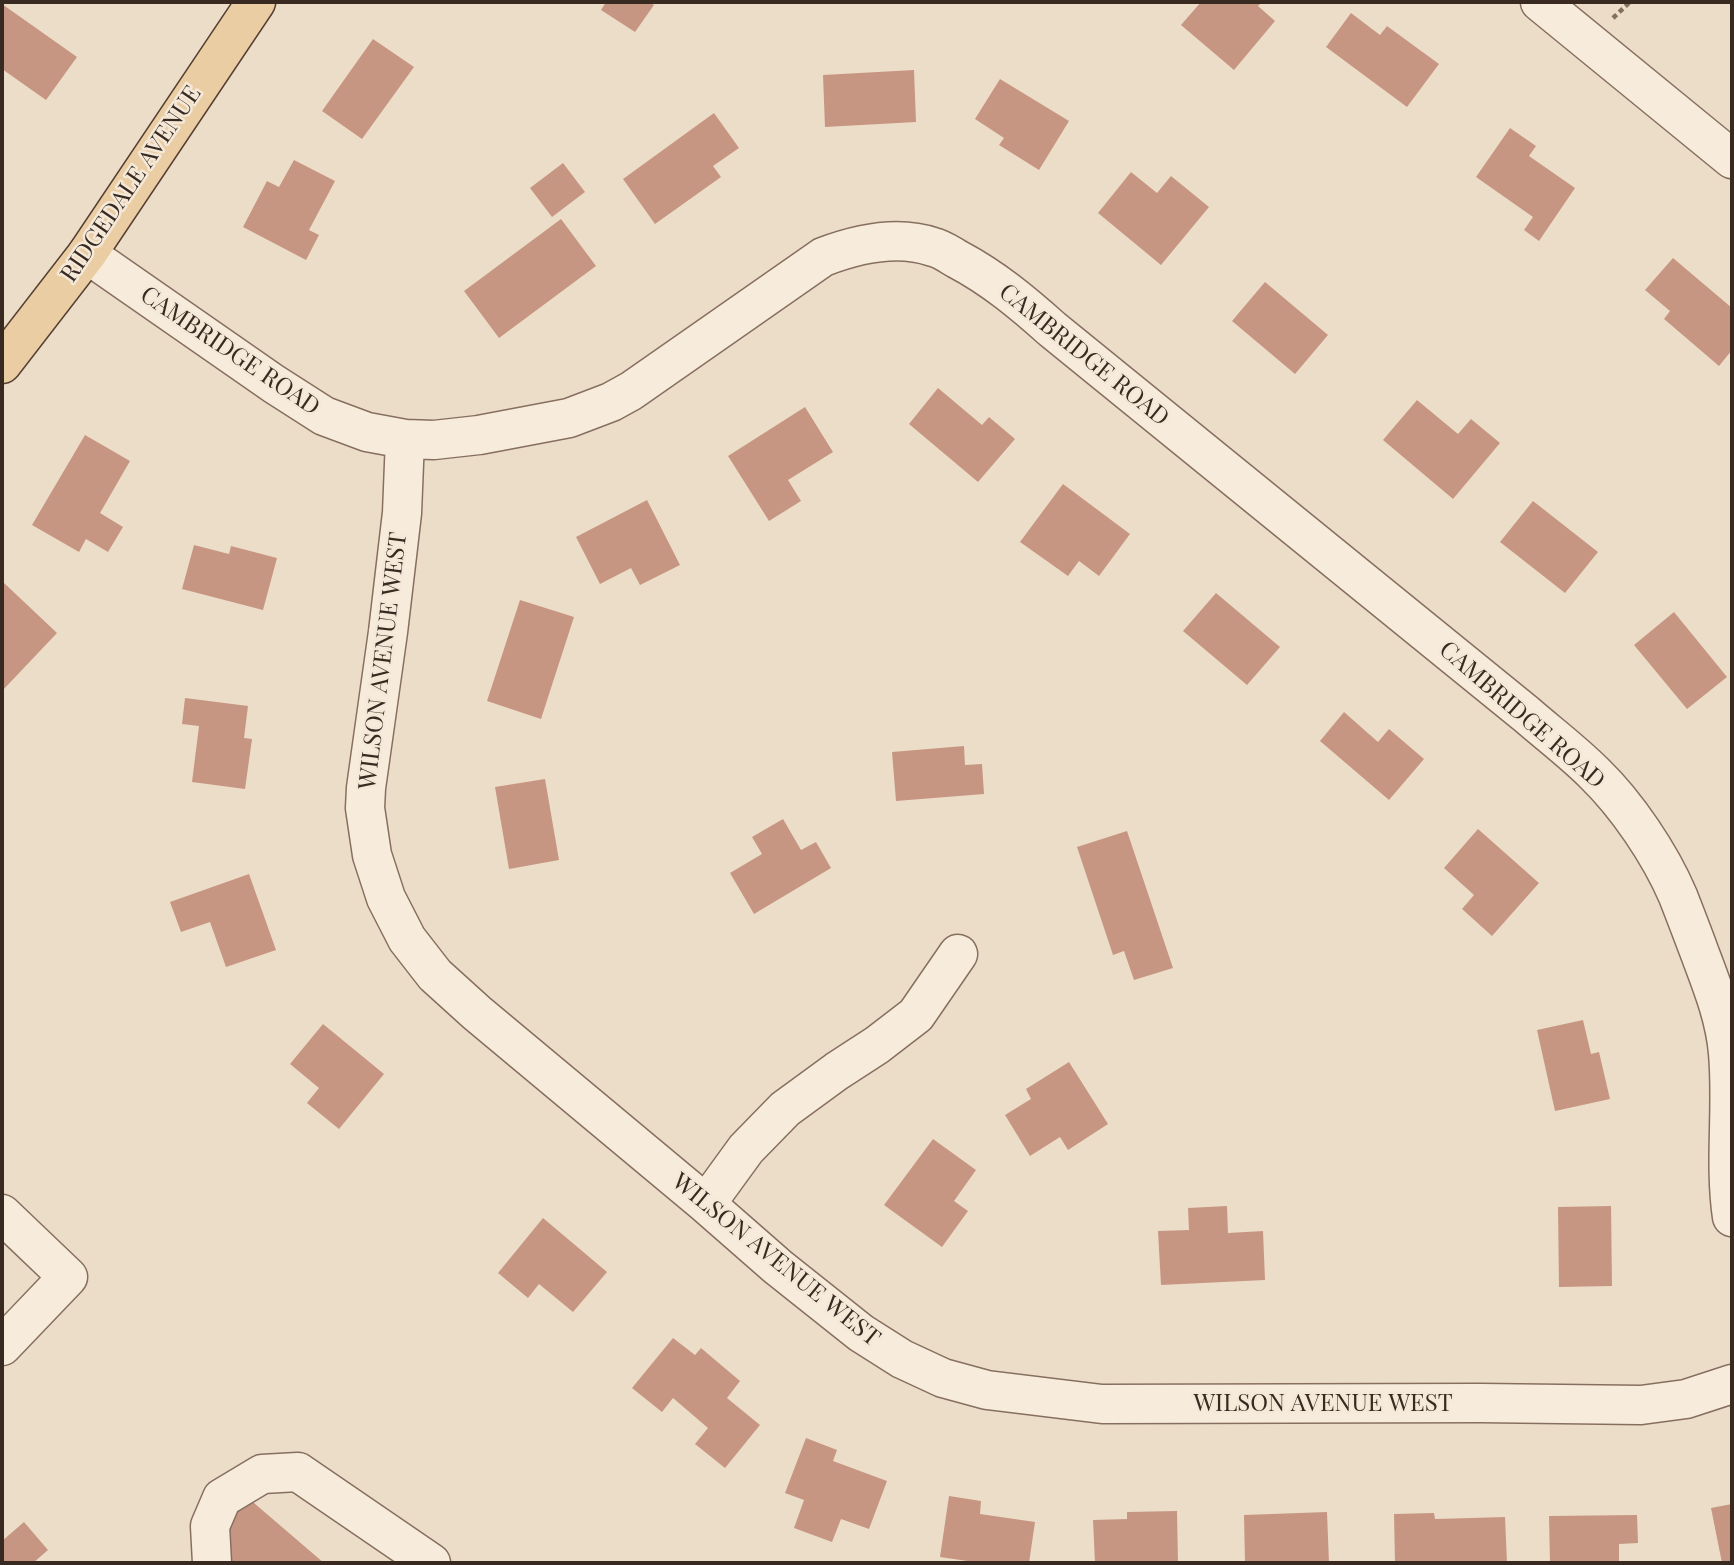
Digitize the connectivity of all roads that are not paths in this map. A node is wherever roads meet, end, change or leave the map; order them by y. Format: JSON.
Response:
{"nodes":[{"id":1,"x":256,"y":2,"type":"edge"},
{"id":2,"x":1539,"y":2,"type":"edge"},
{"id":3,"x":1732,"y":159,"type":"edge"},
{"id":4,"x":86,"y":254,"type":"junction"},
{"id":5,"x":2,"y":364,"type":"edge"},
{"id":6,"x":405,"y":439,"type":"junction"},
{"id":7,"x":958,"y":954,"type":"dead end"},
{"id":8,"x":706,"y":1203,"type":"junction"},
{"id":9,"x":2,"y":1214,"type":"edge"},
{"id":10,"x":1732,"y":1217,"type":"edge"},
{"id":11,"x":2,"y":1346,"type":"edge"},
{"id":12,"x":1732,"y":1384,"type":"edge"},
{"id":13,"x":212,"y":1563,"type":"edge"},
{"id":14,"x":431,"y":1563,"type":"edge"}],
"edges":[{"from":1,"to":4,"type":"main road","name":"RIDGEDALE AVENUE"},
{"from":2,"to":3,"type":"street"},
{"from":4,"to":5,"type":"main road","name":"RIDGEDALE AVENUE"},
{"from":4,"to":6,"type":"street","name":"CAMBRIDGE ROAD"},
{"from":6,"to":8,"type":"street","name":"WILSON AVENUE WEST"},
{"from":6,"to":10,"type":"street","name":"CAMBRIDGE ROAD"},
{"from":7,"to":8,"type":"street"},
{"from":8,"to":12,"type":"street","name":"WILSON AVENUE WEST"},
{"from":9,"to":11,"type":"street"},
{"from":13,"to":14,"type":"street"}]}
